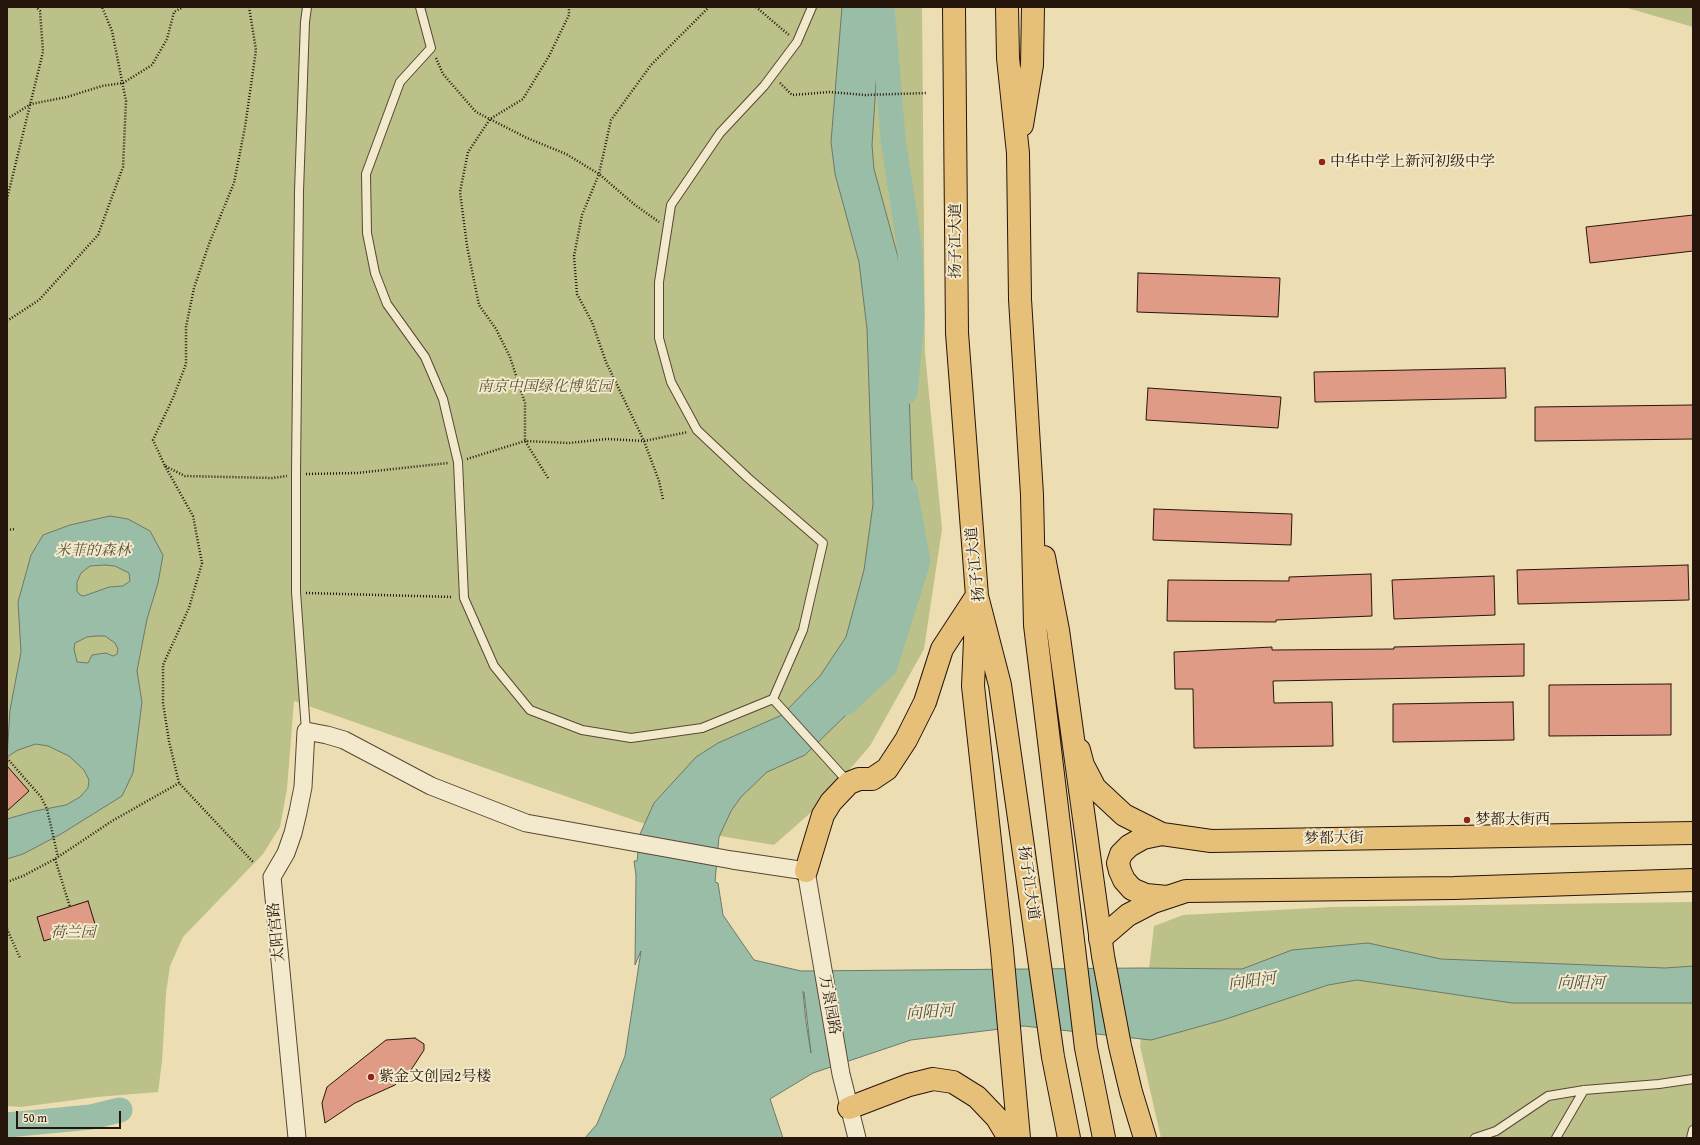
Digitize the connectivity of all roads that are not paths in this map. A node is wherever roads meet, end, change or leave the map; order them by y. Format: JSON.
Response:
{"nodes":[{"id":1,"x":307,"y":7,"type":"edge"},
{"id":2,"x":420,"y":7,"type":"edge"},
{"id":3,"x":812,"y":7,"type":"edge"},
{"id":4,"x":954,"y":7,"type":"edge"},
{"id":5,"x":1007,"y":7,"type":"edge"},
{"id":6,"x":1033,"y":7,"type":"edge"},
{"id":7,"x":1018,"y":153,"type":"junction"},
{"id":8,"x":1032,"y":495,"type":"junction"},
{"id":9,"x":977,"y":596,"type":"junction"},
{"id":10,"x":1064,"y":689,"type":"junction"},
{"id":11,"x":773,"y":699,"type":"junction"},
{"id":12,"x":306,"y":732,"type":"junction"},
{"id":13,"x":849,"y":784,"type":"junction"},
{"id":14,"x":1693,"y":833,"type":"edge"},
{"id":15,"x":1162,"y":834,"type":"junction"},
{"id":16,"x":806,"y":871,"type":"junction"},
{"id":17,"x":1693,"y":880,"type":"edge"},
{"id":18,"x":1167,"y":897,"type":"junction"},
{"id":19,"x":1102,"y":948,"type":"junction"},
{"id":20,"x":1693,"y":1079,"type":"edge"},
{"id":21,"x":1584,"y":1090,"type":"junction"},
{"id":22,"x":849,"y":1108,"type":"junction"},
{"id":23,"x":1693,"y":1130,"type":"edge"},
{"id":24,"x":296,"y":1138,"type":"edge"},
{"id":25,"x":857,"y":1138,"type":"edge"},
{"id":26,"x":1009,"y":1138,"type":"edge"},
{"id":27,"x":1019,"y":1138,"type":"edge"},
{"id":28,"x":1068,"y":1138,"type":"edge"},
{"id":29,"x":1104,"y":1138,"type":"edge"},
{"id":30,"x":1145,"y":1138,"type":"edge"},
{"id":31,"x":1475,"y":1138,"type":"edge"},
{"id":32,"x":1556,"y":1138,"type":"edge"},
{"id":33,"x":1691,"y":1138,"type":"edge"}],
"edges":[{"from":1,"to":12,"type":"lane"},
{"from":2,"to":11,"type":"lane"},
{"from":3,"to":11,"type":"lane"},
{"from":4,"to":9,"type":"main road","name":"扬子江大道"},
{"from":5,"to":7,"type":"main road"},
{"from":6,"to":7,"type":"main road"},
{"from":7,"to":8,"type":"main road"},
{"from":8,"to":10,"type":"main road"},
{"from":8,"to":29,"type":"main road"},
{"from":9,"to":13,"type":"main road"},
{"from":9,"to":27,"type":"main road"},
{"from":9,"to":28,"type":"main road","name":"扬子江大道"},
{"from":10,"to":15,"type":"main road","name":"梦都大街"},
{"from":10,"to":19,"type":"main road"},
{"from":11,"to":13,"type":"lane"},
{"from":12,"to":16,"type":"street"},
{"from":12,"to":24,"type":"street","name":"太阳宫路"},
{"from":13,"to":16,"type":"main road"},
{"from":14,"to":15,"type":"main road","name":"梦都大街"},
{"from":15,"to":18,"type":"main road"},
{"from":16,"to":22,"type":"street","name":"万景园路"},
{"from":17,"to":18,"type":"main road"},
{"from":18,"to":19,"type":"main road"},
{"from":19,"to":30,"type":"main road"},
{"from":20,"to":21,"type":"lane"},
{"from":21,"to":31,"type":"lane"},
{"from":21,"to":32,"type":"lane"},
{"from":22,"to":25,"type":"street","name":"万景园路"},
{"from":22,"to":26,"type":"main road"},
{"from":23,"to":33,"type":"lane"}]}
